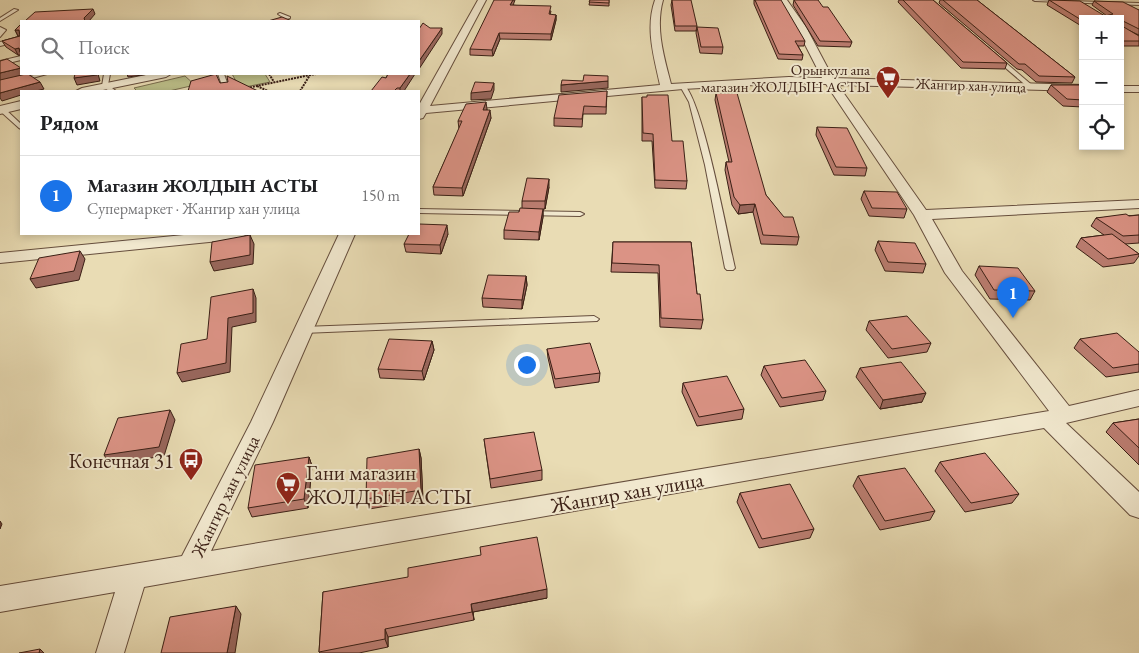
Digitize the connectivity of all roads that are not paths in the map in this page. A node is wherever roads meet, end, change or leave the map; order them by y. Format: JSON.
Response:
{"nodes":[{"id":1,"x":482,"y":0,"type":"edge"},
{"id":2,"x":659,"y":0,"type":"edge"},
{"id":3,"x":783,"y":0,"type":"edge"},
{"id":4,"x":1035,"y":0,"type":"edge"},
{"id":5,"x":1079,"y":2,"type":"junction"},
{"id":6,"x":1139,"y":4,"type":"edge"},
{"id":7,"x":16,"y":10,"type":"dead end"},
{"id":8,"x":1093,"y":10,"type":"edge"},
{"id":9,"x":280,"y":14,"type":"dead end"},
{"id":10,"x":0,"y":20,"type":"edge"},
{"id":11,"x":280,"y":20,"type":"edge"},
{"id":12,"x":0,"y":29,"type":"edge"},
{"id":13,"x":0,"y":35,"type":"edge"},
{"id":14,"x":20,"y":39,"type":"edge"},
{"id":15,"x":0,"y":44,"type":"edge"},
{"id":16,"x":995,"y":56,"type":"edge"},
{"id":17,"x":20,"y":58,"type":"edge"},
{"id":18,"x":0,"y":63,"type":"edge"},
{"id":19,"x":40,"y":75,"type":"edge"},
{"id":20,"x":107,"y":75,"type":"edge"},
{"id":21,"x":162,"y":75,"type":"edge"},
{"id":22,"x":221,"y":75,"type":"edge"},
{"id":23,"x":829,"y":80,"type":"junction"},
{"id":24,"x":0,"y":84,"type":"edge"},
{"id":25,"x":683,"y":86,"type":"junction"},
{"id":26,"x":1031,"y":87,"type":"junction"},
{"id":27,"x":667,"y":88,"type":"junction"},
{"id":28,"x":1079,"y":88,"type":"edge"},
{"id":29,"x":109,"y":89,"type":"edge"},
{"id":30,"x":1124,"y":89,"type":"edge"},
{"id":31,"x":1139,"y":89,"type":"edge"},
{"id":32,"x":96,"y":90,"type":"edge"},
{"id":33,"x":227,"y":90,"type":"edge"},
{"id":34,"x":20,"y":105,"type":"edge"},
{"id":35,"x":1,"y":109,"type":"edge"},
{"id":36,"x":420,"y":112,"type":"edge"},
{"id":37,"x":20,"y":127,"type":"edge"},
{"id":38,"x":1139,"y":204,"type":"edge"},
{"id":39,"x":420,"y":211,"type":"edge"},
{"id":40,"x":580,"y":214,"type":"dead end"},
{"id":41,"x":922,"y":215,"type":"junction"},
{"id":42,"x":229,"y":235,"type":"edge"},
{"id":43,"x":348,"y":235,"type":"edge"},
{"id":44,"x":0,"y":258,"type":"edge"},
{"id":45,"x":730,"y":268,"type":"dead end"},
{"id":46,"x":594,"y":319,"type":"dead end"},
{"id":47,"x":303,"y":330,"type":"junction"},
{"id":48,"x":1139,"y":398,"type":"edge"},
{"id":49,"x":1056,"y":417,"type":"junction"},
{"id":50,"x":1139,"y":508,"type":"edge"},
{"id":51,"x":189,"y":568,"type":"junction"},
{"id":52,"x":133,"y":578,"type":"junction"},
{"id":53,"x":0,"y":599,"type":"edge"},
{"id":54,"x":110,"y":653,"type":"edge"}],
"edges":[{"from":1,"to":36,"type":"street","name":"Жангир хан улица"},
{"from":2,"to":27,"type":"street"},
{"from":3,"to":23,"type":"street"},
{"from":4,"to":5,"type":"lane"},
{"from":5,"to":6,"type":"lane"},
{"from":5,"to":8,"type":"lane"},
{"from":7,"to":10,"type":"lane"},
{"from":9,"to":11,"type":"lane"},
{"from":12,"to":13,"type":"lane"},
{"from":14,"to":15,"type":"lane"},
{"from":16,"to":26,"type":"lane"},
{"from":17,"to":18,"type":"lane"},
{"from":19,"to":24,"type":"lane"},
{"from":20,"to":29,"type":"lane"},
{"from":21,"to":29,"type":"street"},
{"from":22,"to":33,"type":"lane"},
{"from":23,"to":25,"type":"street","name":"Жангир хан улица"},
{"from":23,"to":26,"type":"street","name":"Жангир хан улица"},
{"from":23,"to":41,"type":"street"},
{"from":25,"to":27,"type":"street","name":"Жангир хан улица"},
{"from":25,"to":45,"type":"lane"},
{"from":26,"to":28,"type":"street","name":"Жангир хан улица"},
{"from":27,"to":36,"type":"street","name":"Жангир хан улица"},
{"from":29,"to":32,"type":"street"},
{"from":30,"to":31,"type":"street"},
{"from":34,"to":35,"type":"street"},
{"from":35,"to":37,"type":"lane"},
{"from":38,"to":41,"type":"street"},
{"from":39,"to":40,"type":"lane"},
{"from":41,"to":49,"type":"street"},
{"from":42,"to":44,"type":"street"},
{"from":43,"to":47,"type":"street","name":"Жангир хан улица"},
{"from":46,"to":47,"type":"lane"},
{"from":47,"to":51,"type":"street","name":"Жангир хан улица"},
{"from":48,"to":49,"type":"street","name":"Жангир хан улица"},
{"from":49,"to":50,"type":"street"},
{"from":49,"to":51,"type":"street","name":"Жангир хан улица"},
{"from":51,"to":52,"type":"street","name":"Жангир хан улица"},
{"from":52,"to":53,"type":"street","name":"Жангир хан улица"},
{"from":52,"to":54,"type":"street"}]}
